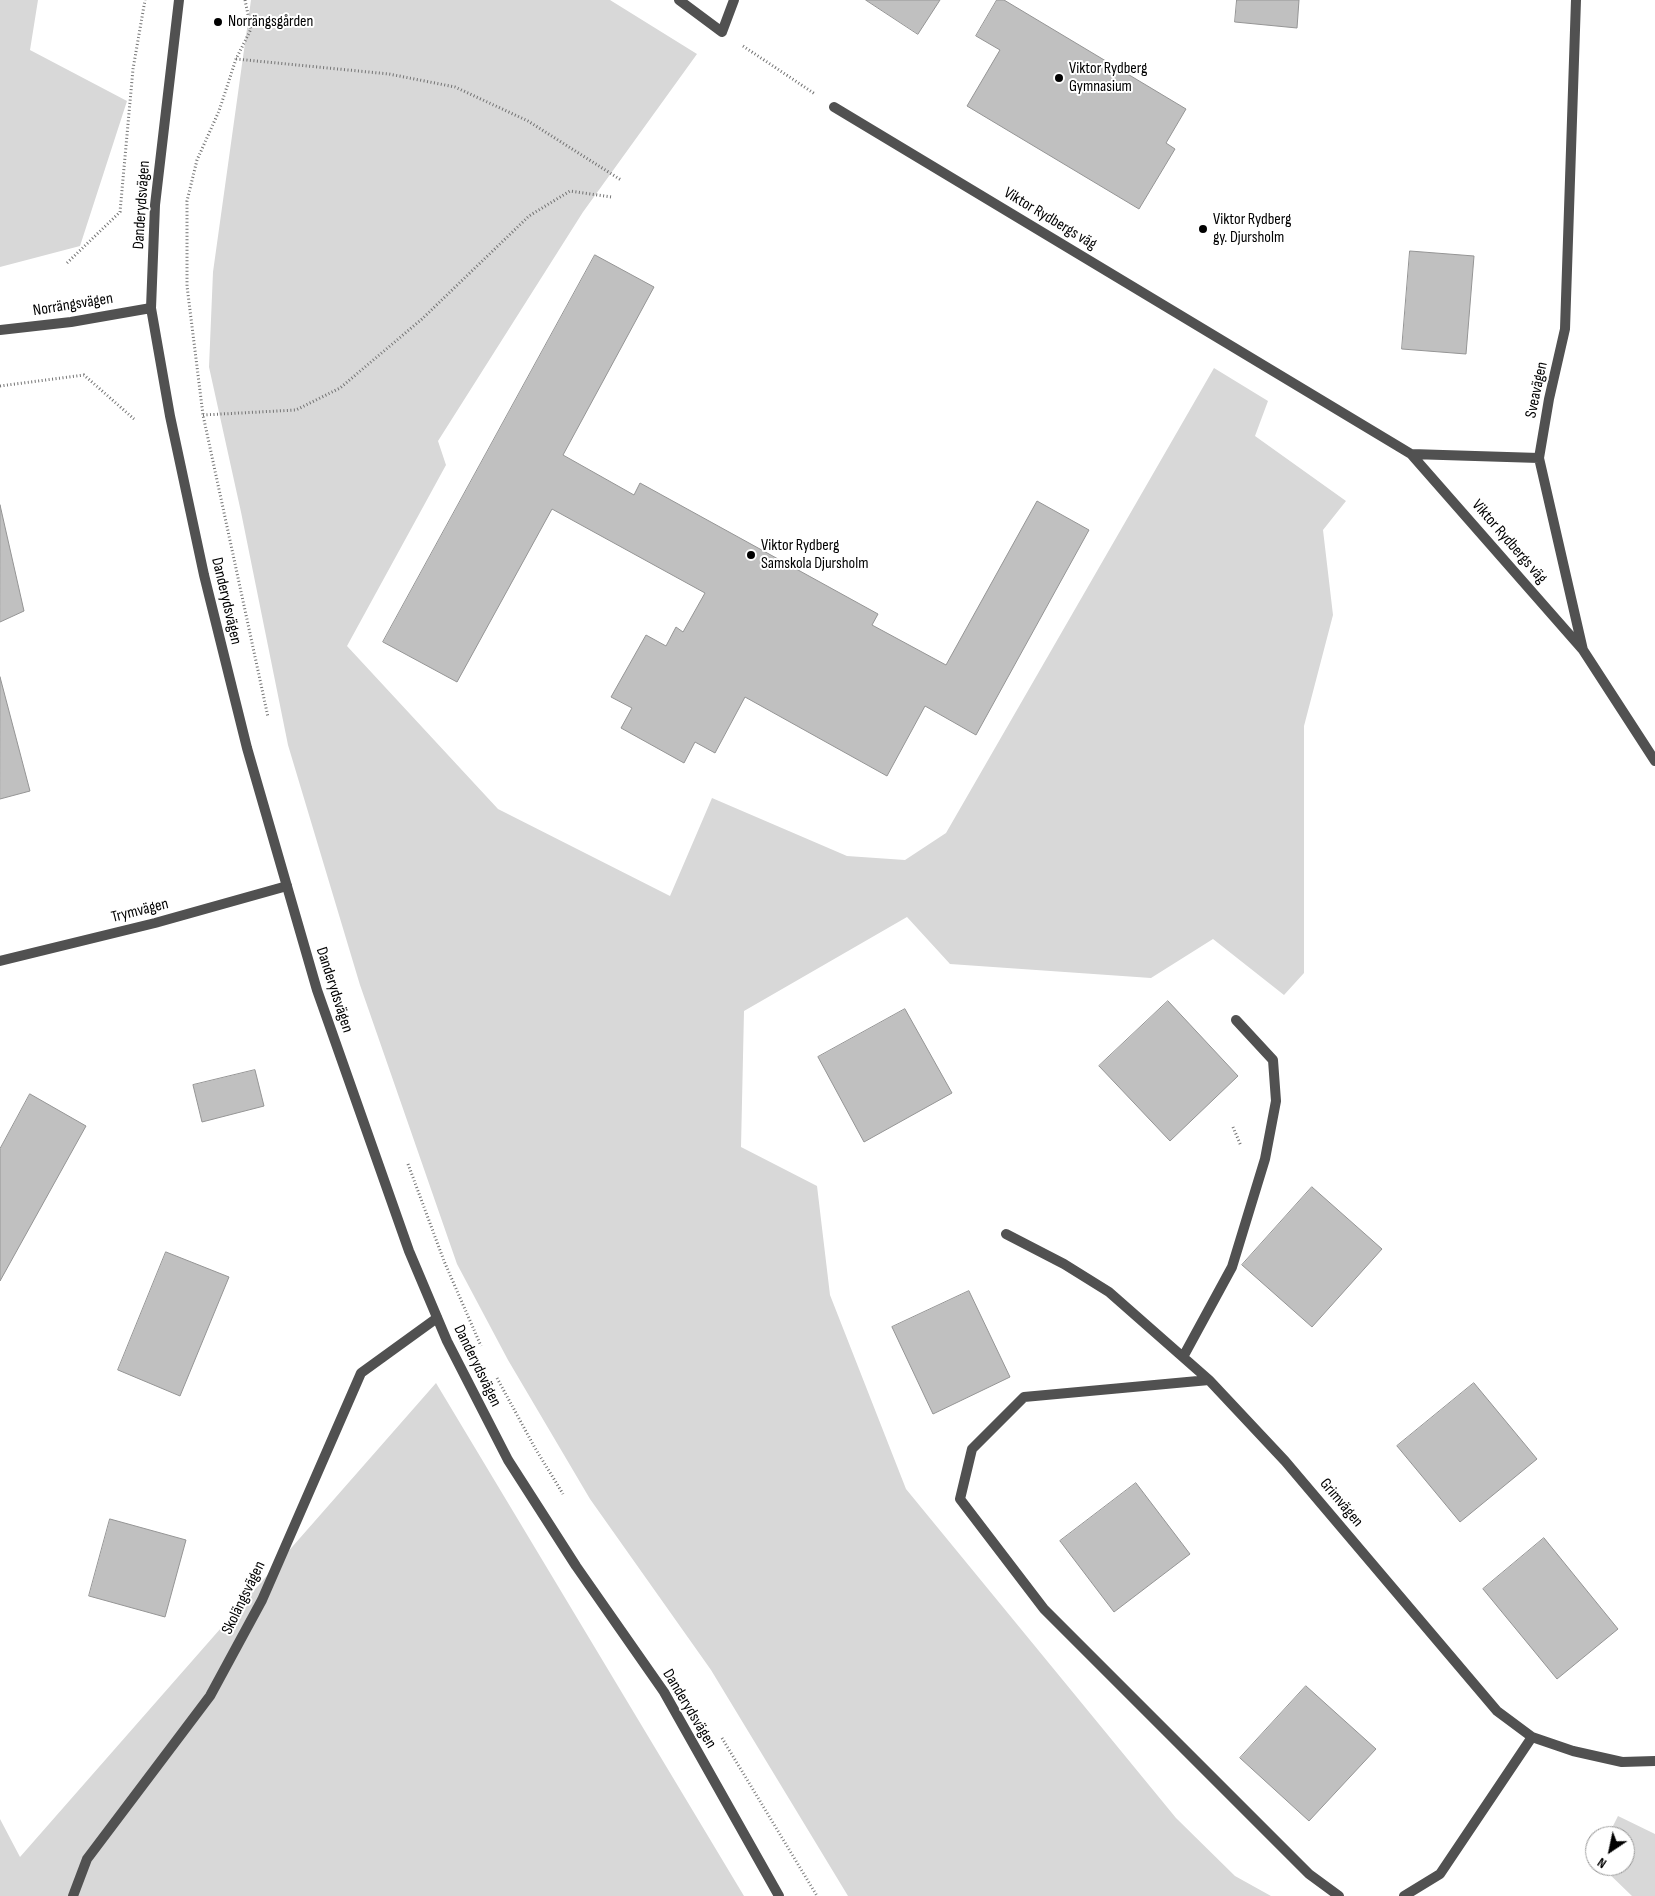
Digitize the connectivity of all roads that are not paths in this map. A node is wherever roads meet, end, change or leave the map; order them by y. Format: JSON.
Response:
{"nodes":[{"id":1,"x":178,"y":0,"type":"edge"},
{"id":2,"x":679,"y":0,"type":"edge"},
{"id":3,"x":734,"y":0,"type":"edge"},
{"id":4,"x":1576,"y":0,"type":"edge"},
{"id":5,"x":834,"y":106,"type":"road end"},
{"id":6,"x":151,"y":308,"type":"junction"},
{"id":7,"x":0,"y":330,"type":"edge"},
{"id":8,"x":1411,"y":454,"type":"junction"},
{"id":9,"x":1539,"y":458,"type":"junction"},
{"id":10,"x":1583,"y":650,"type":"junction"},
{"id":11,"x":1655,"y":761,"type":"edge"},
{"id":12,"x":287,"y":886,"type":"junction"},
{"id":13,"x":0,"y":961,"type":"edge"},
{"id":14,"x":1236,"y":1020,"type":"dead end"},
{"id":15,"x":1006,"y":1234,"type":"dead end"},
{"id":16,"x":437,"y":1318,"type":"junction"},
{"id":17,"x":1183,"y":1357,"type":"junction"},
{"id":18,"x":1209,"y":1380,"type":"junction"},
{"id":19,"x":1532,"y":1737,"type":"junction"},
{"id":20,"x":1655,"y":1761,"type":"edge"},
{"id":21,"x":73,"y":1896,"type":"edge"},
{"id":22,"x":779,"y":1896,"type":"edge"},
{"id":23,"x":1339,"y":1896,"type":"edge"},
{"id":24,"x":1404,"y":1896,"type":"edge"}],
"edges":[{"from":1,"to":6,"type":"street","name":"Danderydsvägen"},
{"from":2,"to":3,"type":"street"},
{"from":4,"to":9,"type":"street","name":"Sveavägen"},
{"from":5,"to":8,"type":"street","name":"Viktor Rydbergs väg"},
{"from":6,"to":7,"type":"street","name":"Norrängsvägen"},
{"from":6,"to":12,"type":"street","name":"Danderydsvägen"},
{"from":8,"to":9,"type":"street","name":"Viktor Rydbergs väg"},
{"from":8,"to":10,"type":"street","name":"Viktor Rydbergs väg"},
{"from":9,"to":10,"type":"street","name":"Sveavägen"},
{"from":10,"to":11,"type":"street","name":"Sveavägen"},
{"from":12,"to":13,"type":"street","name":"Trymvägen"},
{"from":12,"to":16,"type":"street","name":"Danderydsvägen"},
{"from":14,"to":17,"type":"street"},
{"from":15,"to":17,"type":"street","name":"Grimvägen"},
{"from":16,"to":21,"type":"street","name":"Skolängsvägen"},
{"from":16,"to":22,"type":"street","name":"Danderydsvägen"},
{"from":17,"to":18,"type":"street","name":"Grimvägen"},
{"from":18,"to":19,"type":"street","name":"Grimvägen"},
{"from":18,"to":23,"type":"street"},
{"from":19,"to":20,"type":"street","name":"Grimvägen"},
{"from":19,"to":24,"type":"street"}]}
